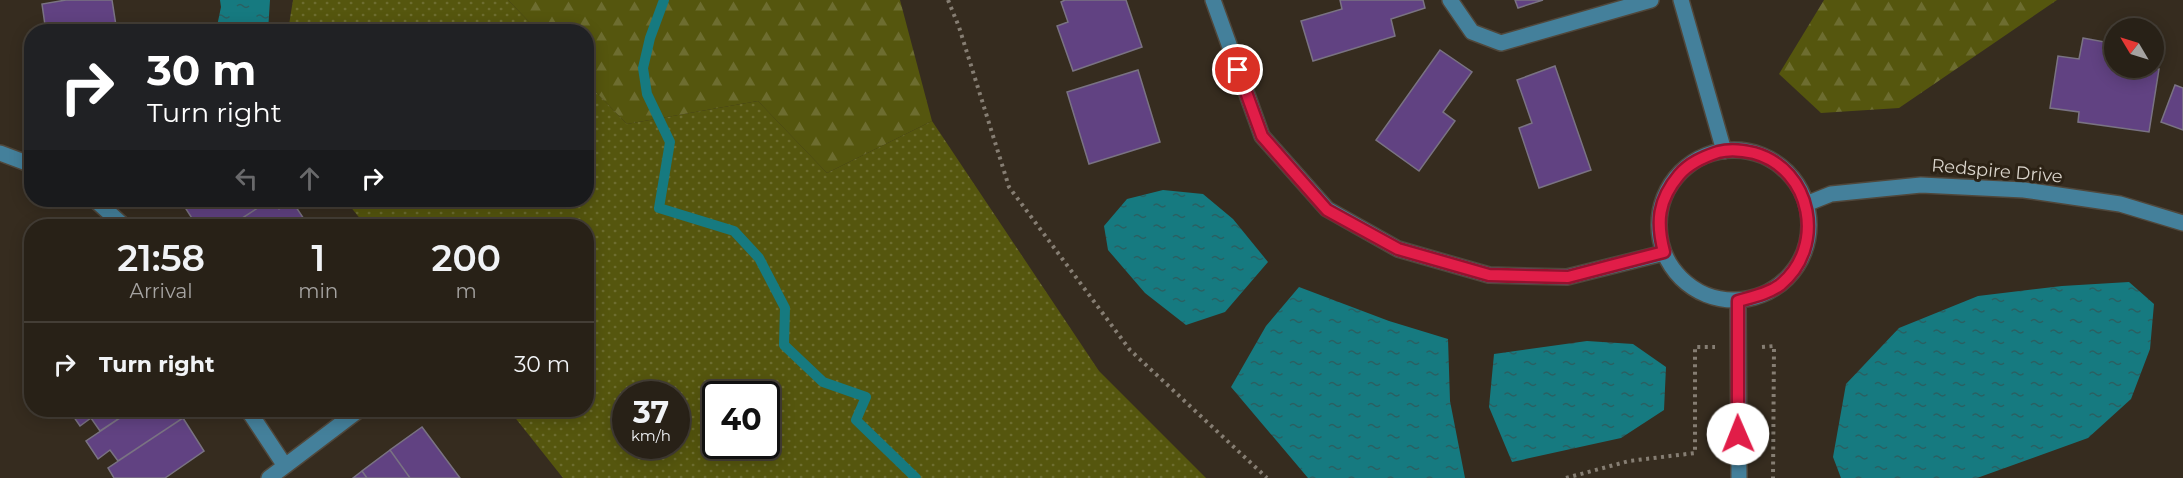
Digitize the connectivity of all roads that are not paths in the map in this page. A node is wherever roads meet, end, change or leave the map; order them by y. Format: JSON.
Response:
{"nodes":[{"id":1,"x":1213,"y":0,"type":"edge"},
{"id":2,"x":1450,"y":0,"type":"edge"},
{"id":3,"x":1651,"y":0,"type":"edge"},
{"id":4,"x":1681,"y":0,"type":"edge"},
{"id":5,"x":1724,"y":151,"type":"junction"},
{"id":6,"x":0,"y":153,"type":"edge"},
{"id":7,"x":24,"y":162,"type":"edge"},
{"id":8,"x":1806,"y":204,"type":"junction"},
{"id":9,"x":103,"y":207,"type":"edge"},
{"id":10,"x":116,"y":219,"type":"edge"},
{"id":11,"x":2183,"y":224,"type":"edge"},
{"id":12,"x":1664,"y":252,"type":"junction"},
{"id":13,"x":1738,"y":301,"type":"junction"},
{"id":14,"x":253,"y":417,"type":"edge"},
{"id":15,"x":350,"y":417,"type":"edge"},
{"id":16,"x":285,"y":466,"type":"junction"},
{"id":17,"x":268,"y":478,"type":"edge"},
{"id":18,"x":1739,"y":478,"type":"edge"}],
"edges":[{"from":1,"to":12,"type":"street"},
{"from":2,"to":3,"type":"street"},
{"from":4,"to":5,"type":"street"},
{"from":5,"to":8,"type":"street"},
{"from":5,"to":12,"type":"street"},
{"from":6,"to":7,"type":"street"},
{"from":8,"to":11,"type":"street","name":"Redspire Drive"},
{"from":8,"to":13,"type":"street"},
{"from":9,"to":10,"type":"street"},
{"from":12,"to":13,"type":"street"},
{"from":13,"to":18,"type":"street"},
{"from":14,"to":16,"type":"street"},
{"from":15,"to":16,"type":"street"},
{"from":16,"to":17,"type":"street"}]}
